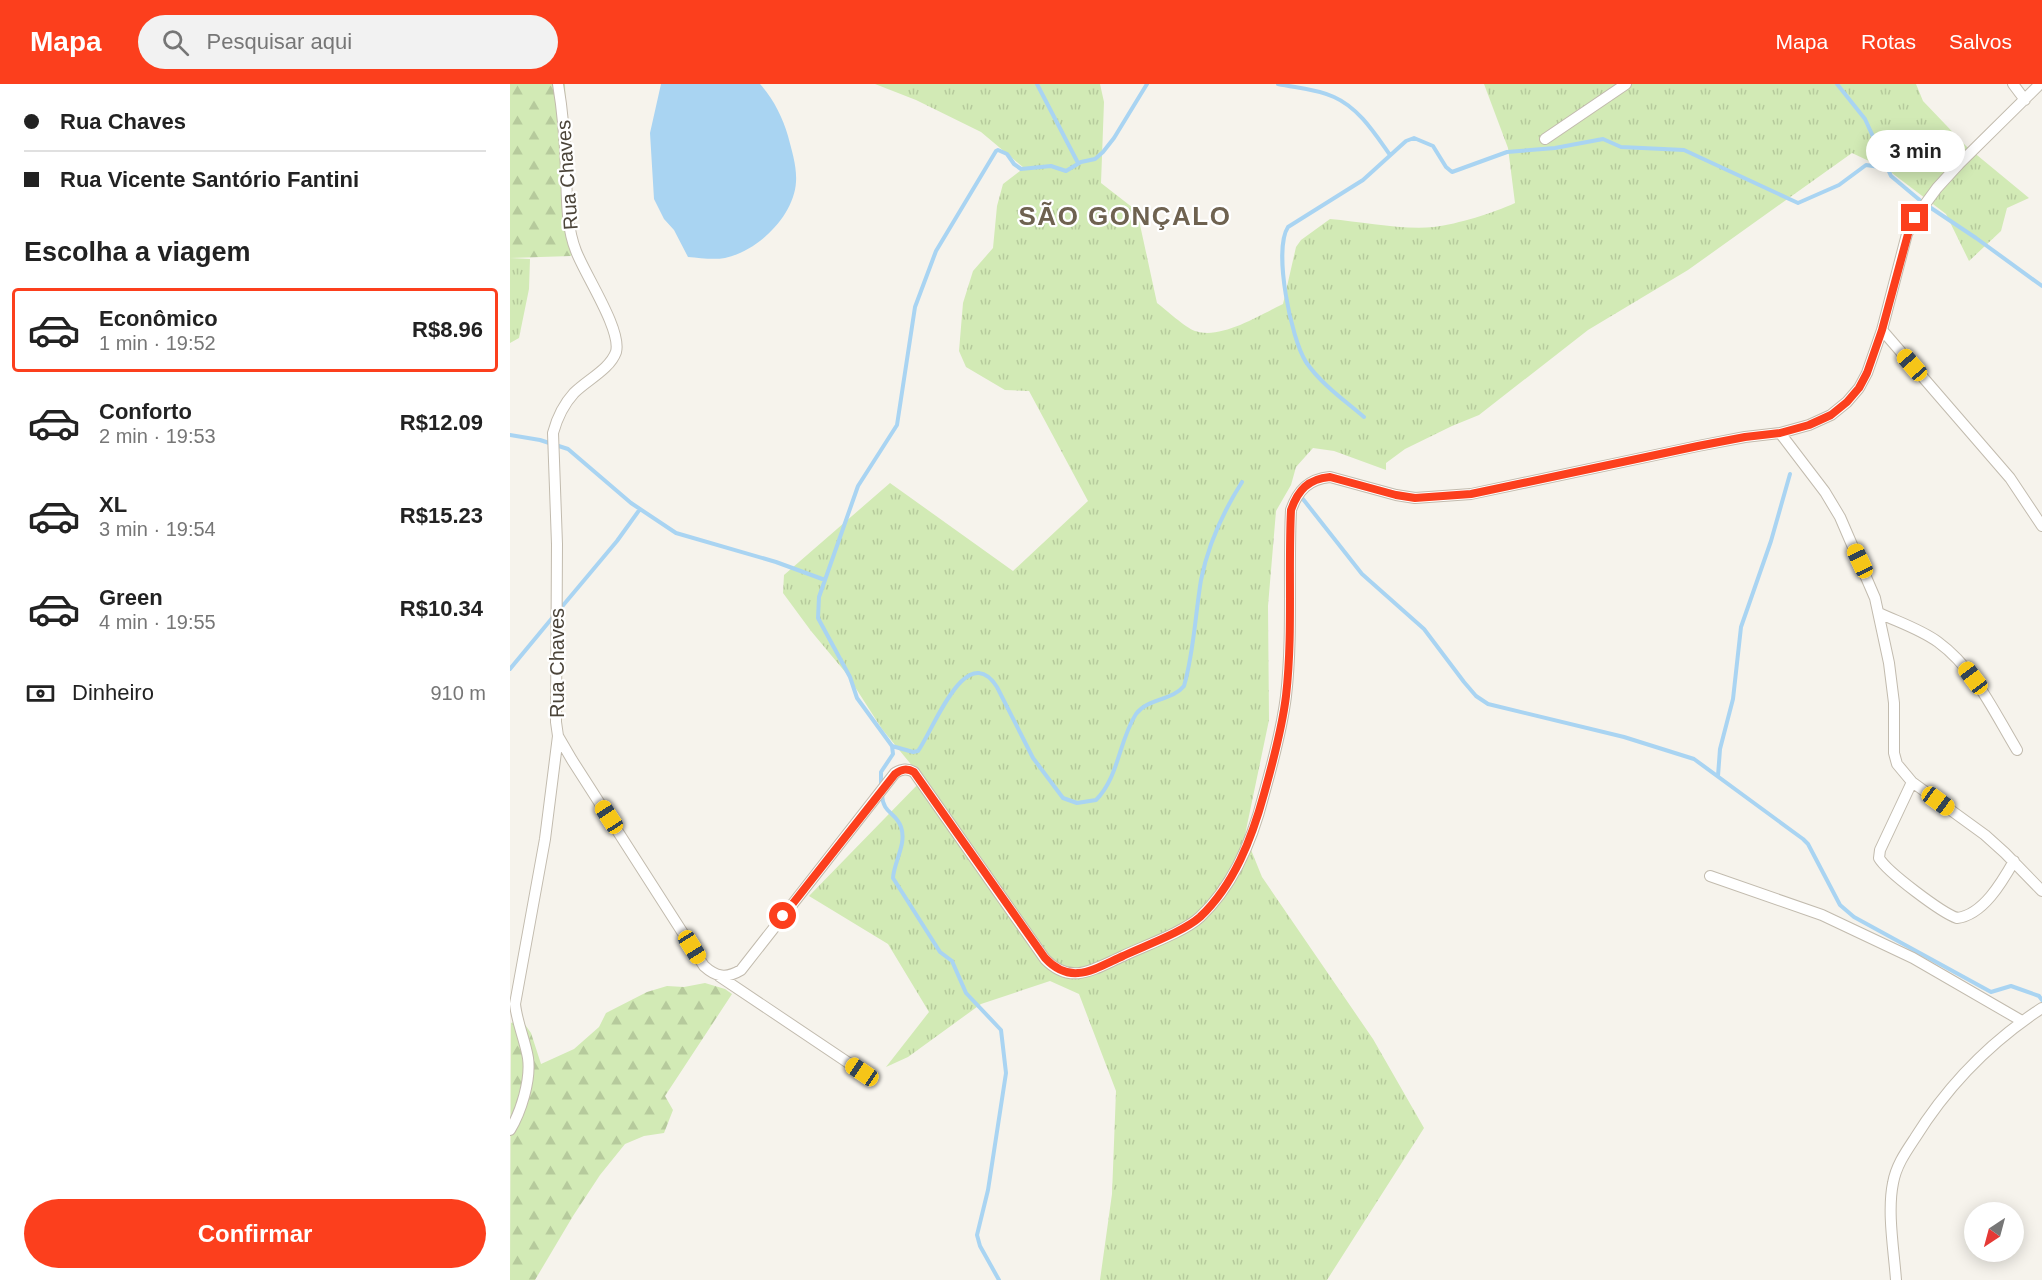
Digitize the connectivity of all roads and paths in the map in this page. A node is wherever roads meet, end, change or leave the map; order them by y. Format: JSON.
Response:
{"nodes":[{"id":1,"x":558,"y":84,"type":"edge"},
{"id":2,"x":1626,"y":84,"type":"edge"},
{"id":3,"x":2013,"y":84,"type":"edge"},
{"id":4,"x":2041,"y":85,"type":"edge"},
{"id":5,"x":2025,"y":100,"type":"junction"},
{"id":6,"x":1545,"y":139,"type":"dead end"},
{"id":7,"x":1882,"y":330,"type":"junction"},
{"id":8,"x":1780,"y":433,"type":"junction"},
{"id":9,"x":2042,"y":526,"type":"edge"},
{"id":10,"x":1879,"y":614,"type":"junction"},
{"id":11,"x":558,"y":736,"type":"junction"},
{"id":12,"x":2017,"y":750,"type":"dead end"},
{"id":13,"x":1911,"y":782,"type":"junction"},
{"id":14,"x":2014,"y":861,"type":"junction"},
{"id":15,"x":1710,"y":876,"type":"dead end"},
{"id":16,"x":2042,"y":891,"type":"edge"},
{"id":17,"x":719,"y":976,"type":"junction"},
{"id":18,"x":2042,"y":1008,"type":"edge"},
{"id":19,"x":2022,"y":1021,"type":"junction"},
{"id":20,"x":862,"y":1072,"type":"dead end"},
{"id":21,"x":510,"y":1130,"type":"edge"},
{"id":22,"x":1896,"y":1280,"type":"edge"}],
"edges":[{"from":1,"to":11,"type":"street","name":"Rua Chaves"},
{"from":2,"to":6,"type":"street"},
{"from":3,"to":5,"type":"street"},
{"from":4,"to":5,"type":"street"},
{"from":5,"to":7,"type":"street"},
{"from":7,"to":8,"type":"street"},
{"from":7,"to":9,"type":"street"},
{"from":8,"to":10,"type":"street"},
{"from":8,"to":17,"type":"street"},
{"from":10,"to":12,"type":"street"},
{"from":10,"to":13,"type":"street"},
{"from":11,"to":17,"type":"street","name":"Rua Chaves"},
{"from":11,"to":21,"type":"street"},
{"from":13,"to":14,"type":"street"},
{"from":13,"to":14,"type":"street"},
{"from":14,"to":16,"type":"street"},
{"from":15,"to":19,"type":"street"},
{"from":17,"to":20,"type":"street","name":"Rua Chaves"},
{"from":18,"to":19,"type":"street"},
{"from":19,"to":22,"type":"street"}]}
